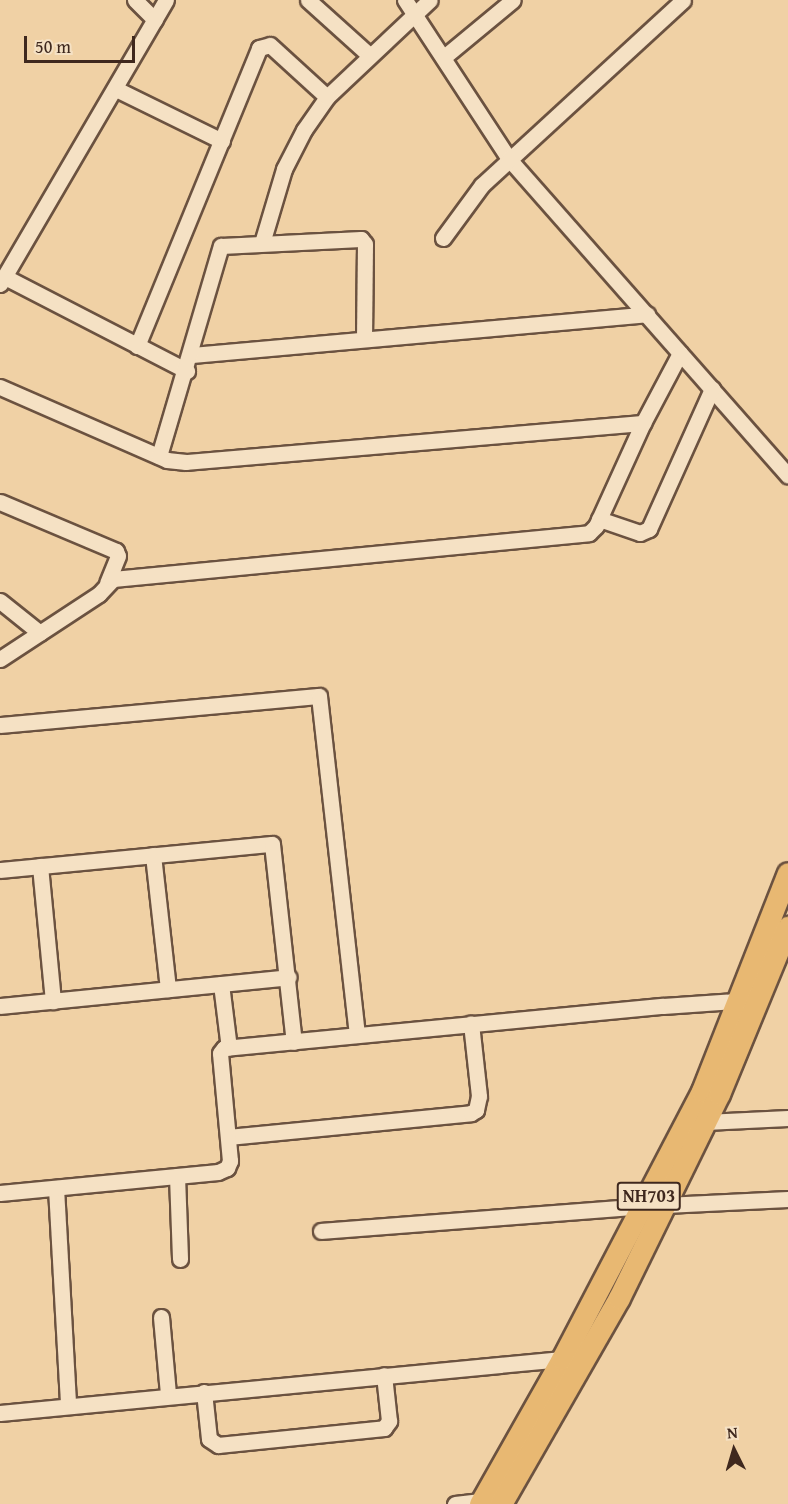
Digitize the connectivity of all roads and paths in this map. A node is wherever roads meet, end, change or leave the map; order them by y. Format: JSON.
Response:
{"nodes":[{"id":1,"x":135,"y":0,"type":"edge"},
{"id":2,"x":166,"y":0,"type":"edge"},
{"id":3,"x":308,"y":0,"type":"edge"},
{"id":4,"x":405,"y":0,"type":"edge"},
{"id":5,"x":430,"y":0,"type":"edge"},
{"id":6,"x":513,"y":0,"type":"edge"},
{"id":7,"x":683,"y":0,"type":"edge"},
{"id":8,"x":415,"y":15,"type":"junction"},
{"id":9,"x":155,"y":20,"type":"junction"},
{"id":10,"x":369,"y":56,"type":"junction"},
{"id":11,"x":444,"y":57,"type":"junction"},
{"id":12,"x":116,"y":89,"type":"junction"},
{"id":13,"x":327,"y":97,"type":"junction"},
{"id":14,"x":222,"y":141,"type":"junction"},
{"id":15,"x":509,"y":159,"type":"junction"},
{"id":16,"x":443,"y":238,"type":"dead end"},
{"id":17,"x":262,"y":243,"type":"junction"},
{"id":18,"x":3,"y":280,"type":"edge"},
{"id":19,"x":647,"y":314,"type":"junction"},
{"id":20,"x":364,"y":339,"type":"junction"},
{"id":21,"x":137,"y":346,"type":"junction"},
{"id":22,"x":680,"y":353,"type":"junction"},
{"id":23,"x":191,"y":355,"type":"junction"},
{"id":24,"x":187,"y":371,"type":"junction"},
{"id":25,"x":0,"y":387,"type":"edge"},
{"id":26,"x":712,"y":389,"type":"junction"},
{"id":27,"x":643,"y":423,"type":"junction"},
{"id":28,"x":159,"y":456,"type":"junction"},
{"id":29,"x":788,"y":476,"type":"edge"},
{"id":30,"x":0,"y":502,"type":"edge"},
{"id":31,"x":599,"y":519,"type":"junction"},
{"id":32,"x":107,"y":583,"type":"junction"},
{"id":33,"x":0,"y":601,"type":"edge"},
{"id":34,"x":40,"y":633,"type":"junction"},
{"id":35,"x":0,"y":659,"type":"edge"},
{"id":36,"x":0,"y":724,"type":"edge"},
{"id":37,"x":153,"y":855,"type":"junction"},
{"id":38,"x":40,"y":866,"type":"junction"},
{"id":39,"x":0,"y":870,"type":"edge"},
{"id":40,"x":788,"y":873,"type":"edge"},
{"id":41,"x":788,"y":927,"type":"edge"},
{"id":42,"x":289,"y":977,"type":"junction"},
{"id":43,"x":221,"y":984,"type":"junction"},
{"id":44,"x":168,"y":989,"type":"junction"},
{"id":45,"x":53,"y":1001,"type":"junction"},
{"id":46,"x":746,"y":1005,"type":"junction"},
{"id":47,"x":0,"y":1006,"type":"edge"},
{"id":48,"x":471,"y":1023,"type":"junction"},
{"id":49,"x":357,"y":1035,"type":"junction"},
{"id":50,"x":294,"y":1042,"type":"junction"},
{"id":51,"x":229,"y":1048,"type":"junction"},
{"id":52,"x":788,"y":1118,"type":"edge"},
{"id":53,"x":705,"y":1122,"type":"junction"},
{"id":54,"x":228,"y":1137,"type":"junction"},
{"id":55,"x":177,"y":1176,"type":"junction"},
{"id":56,"x":56,"y":1188,"type":"junction"},
{"id":57,"x":0,"y":1193,"type":"edge"},
{"id":58,"x":788,"y":1199,"type":"edge"},
{"id":59,"x":654,"y":1206,"type":"junction"},
{"id":60,"x":321,"y":1231,"type":"dead end"},
{"id":61,"x":180,"y":1259,"type":"dead end"},
{"id":62,"x":161,"y":1317,"type":"dead end"},
{"id":63,"x":562,"y":1359,"type":"junction"},
{"id":64,"x":384,"y":1375,"type":"junction"},
{"id":65,"x":204,"y":1392,"type":"junction"},
{"id":66,"x":168,"y":1394,"type":"junction"},
{"id":67,"x":69,"y":1405,"type":"junction"},
{"id":68,"x":0,"y":1413,"type":"edge"},
{"id":69,"x":488,"y":1503,"type":"edge"},
{"id":70,"x":455,"y":1504,"type":"edge"}],
"edges":[{"from":1,"to":9,"type":"street"},
{"from":2,"to":9,"type":"street"},
{"from":3,"to":10,"type":"street"},
{"from":4,"to":8,"type":"street"},
{"from":5,"to":8,"type":"street"},
{"from":6,"to":11,"type":"street"},
{"from":7,"to":15,"type":"street"},
{"from":8,"to":10,"type":"street"},
{"from":8,"to":11,"type":"street"},
{"from":9,"to":12,"type":"street"},
{"from":10,"to":13,"type":"street"},
{"from":11,"to":15,"type":"street"},
{"from":12,"to":14,"type":"street"},
{"from":12,"to":18,"type":"street"},
{"from":13,"to":14,"type":"street"},
{"from":13,"to":17,"type":"street"},
{"from":14,"to":21,"type":"street"},
{"from":15,"to":16,"type":"street"},
{"from":15,"to":19,"type":"street"},
{"from":17,"to":20,"type":"street"},
{"from":17,"to":23,"type":"street"},
{"from":18,"to":21,"type":"street"},
{"from":19,"to":20,"type":"street"},
{"from":19,"to":22,"type":"street"},
{"from":20,"to":23,"type":"street"},
{"from":21,"to":24,"type":"street"},
{"from":22,"to":26,"type":"street"},
{"from":22,"to":27,"type":"street"},
{"from":23,"to":24,"type":"street"},
{"from":24,"to":28,"type":"street"},
{"from":25,"to":28,"type":"street"},
{"from":26,"to":29,"type":"street"},
{"from":26,"to":31,"type":"street"},
{"from":27,"to":28,"type":"street"},
{"from":27,"to":31,"type":"street"},
{"from":30,"to":32,"type":"street"},
{"from":31,"to":32,"type":"street"},
{"from":32,"to":34,"type":"street"},
{"from":33,"to":34,"type":"street"},
{"from":34,"to":35,"type":"street"},
{"from":36,"to":49,"type":"street"},
{"from":37,"to":38,"type":"street"},
{"from":37,"to":42,"type":"street"},
{"from":37,"to":44,"type":"street"},
{"from":38,"to":39,"type":"street"},
{"from":38,"to":45,"type":"street"},
{"from":40,"to":46,"type":"highway","number":"NH703"},
{"from":41,"to":46,"type":"highway","number":"NH703"},
{"from":42,"to":43,"type":"street"},
{"from":42,"to":50,"type":"street"},
{"from":43,"to":44,"type":"street"},
{"from":43,"to":51,"type":"street"},
{"from":44,"to":45,"type":"street"},
{"from":45,"to":47,"type":"street"},
{"from":46,"to":48,"type":"street"},
{"from":46,"to":53,"type":"highway","number":"NH703"},
{"from":46,"to":59,"type":"highway","number":"NH703"},
{"from":48,"to":49,"type":"street"},
{"from":48,"to":54,"type":"street"},
{"from":49,"to":50,"type":"street"},
{"from":50,"to":51,"type":"street"},
{"from":51,"to":54,"type":"street"},
{"from":52,"to":53,"type":"street"},
{"from":53,"to":59,"type":"highway","number":"NH703"},
{"from":54,"to":55,"type":"street"},
{"from":55,"to":56,"type":"street"},
{"from":55,"to":61,"type":"street"},
{"from":56,"to":57,"type":"street"},
{"from":56,"to":67,"type":"street"},
{"from":58,"to":59,"type":"street"},
{"from":59,"to":60,"type":"street"},
{"from":59,"to":63,"type":"highway","number":"NH703"},
{"from":59,"to":69,"type":"highway","number":"NH703"},
{"from":62,"to":66,"type":"street"},
{"from":63,"to":64,"type":"street"},
{"from":63,"to":69,"type":"highway","number":"NH703"},
{"from":64,"to":65,"type":"street"},
{"from":64,"to":65,"type":"street"},
{"from":65,"to":66,"type":"street"},
{"from":66,"to":67,"type":"street"},
{"from":67,"to":68,"type":"street"},
{"from":69,"to":70,"type":"street"}]}
